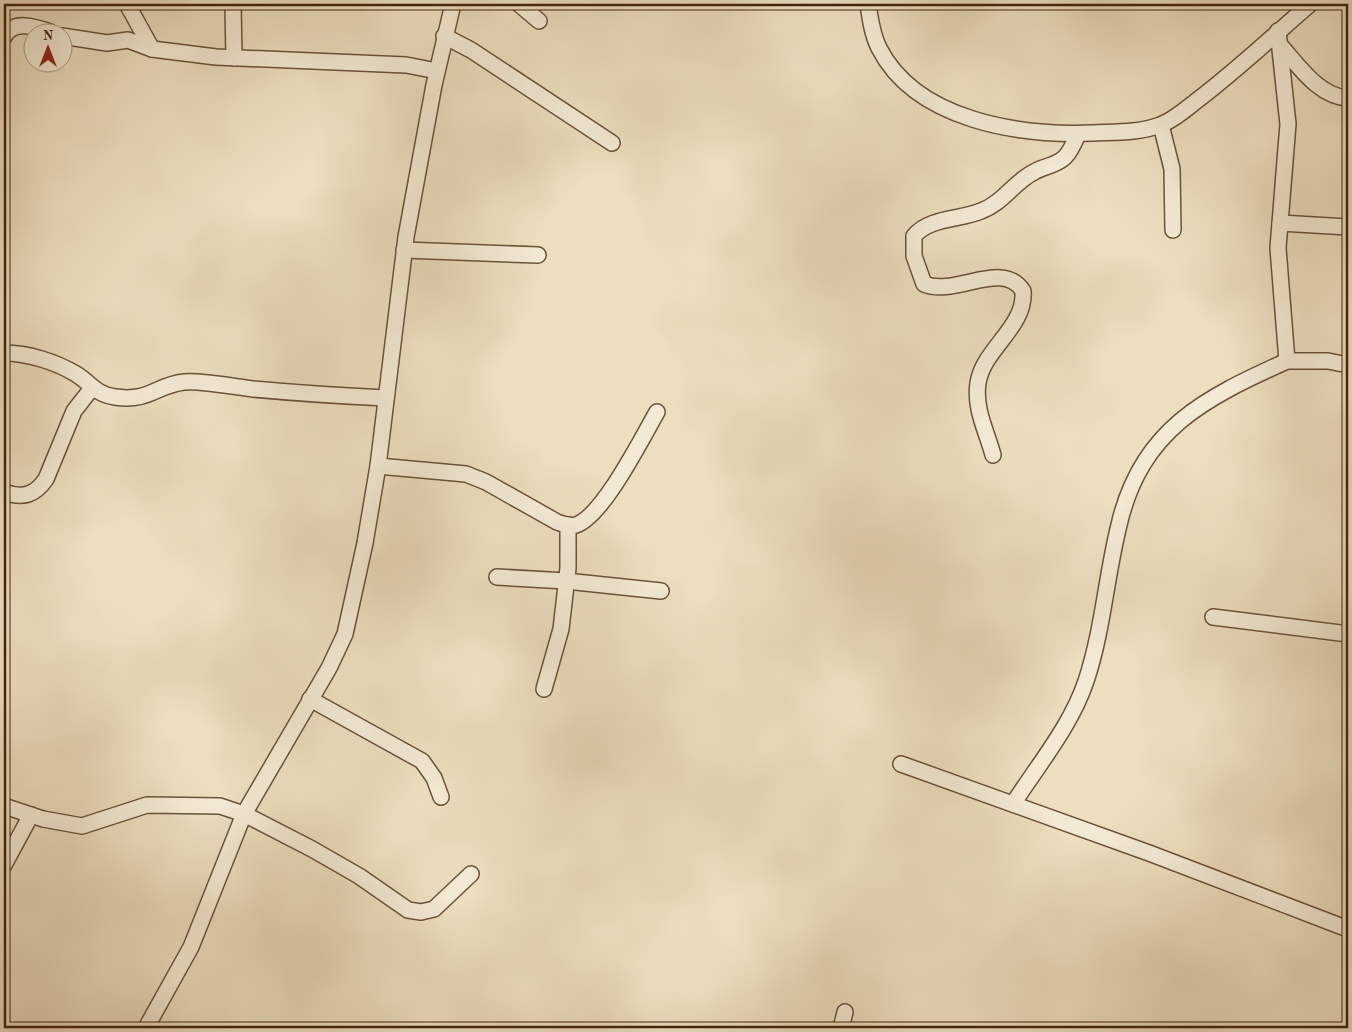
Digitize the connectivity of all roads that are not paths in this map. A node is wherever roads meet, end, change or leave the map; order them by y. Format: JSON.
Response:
{"nodes":[{"id":1,"x":127,"y":4,"type":"edge"},
{"id":2,"x":233,"y":4,"type":"edge"},
{"id":3,"x":453,"y":4,"type":"edge"},
{"id":4,"x":519,"y":4,"type":"edge"},
{"id":5,"x":868,"y":4,"type":"edge"},
{"id":6,"x":1310,"y":4,"type":"edge"},
{"id":7,"x":539,"y":21,"type":"dead end"},
{"id":8,"x":22,"y":26,"type":"edge"},
{"id":9,"x":444,"y":36,"type":"junction"},
{"id":10,"x":4,"y":37,"type":"edge"},
{"id":11,"x":72,"y":38,"type":"edge"},
{"id":12,"x":1279,"y":38,"type":"junction"},
{"id":13,"x":152,"y":49,"type":"junction"},
{"id":14,"x":234,"y":58,"type":"junction"},
{"id":15,"x":437,"y":70,"type":"junction"},
{"id":16,"x":1348,"y":98,"type":"edge"},
{"id":17,"x":1161,"y":125,"type":"junction"},
{"id":18,"x":1078,"y":134,"type":"junction"},
{"id":19,"x":612,"y":143,"type":"dead end"},
{"id":20,"x":1280,"y":223,"type":"junction"},
{"id":21,"x":1348,"y":227,"type":"edge"},
{"id":22,"x":1173,"y":230,"type":"dead end"},
{"id":23,"x":404,"y":250,"type":"junction"},
{"id":24,"x":538,"y":256,"type":"dead end"},
{"id":25,"x":4,"y":353,"type":"edge"},
{"id":26,"x":1287,"y":360,"type":"junction"},
{"id":27,"x":1348,"y":365,"type":"edge"},
{"id":28,"x":92,"y":388,"type":"junction"},
{"id":29,"x":386,"y":398,"type":"junction"},
{"id":30,"x":656,"y":412,"type":"dead end"},
{"id":31,"x":993,"y":455,"type":"dead end"},
{"id":32,"x":378,"y":466,"type":"junction"},
{"id":33,"x":4,"y":492,"type":"edge"},
{"id":34,"x":568,"y":526,"type":"junction"},
{"id":35,"x":497,"y":578,"type":"dead end"},
{"id":36,"x":566,"y":581,"type":"junction"},
{"id":37,"x":661,"y":591,"type":"dead end"},
{"id":38,"x":1213,"y":616,"type":"dead end"},
{"id":39,"x":1348,"y":634,"type":"edge"},
{"id":40,"x":544,"y":689,"type":"dead end"},
{"id":41,"x":310,"y":699,"type":"junction"},
{"id":42,"x":901,"y":764,"type":"dead end"},
{"id":43,"x":441,"y":797,"type":"dead end"},
{"id":44,"x":1013,"y":804,"type":"junction"},
{"id":45,"x":4,"y":806,"type":"edge"},
{"id":46,"x":244,"y":814,"type":"junction"},
{"id":47,"x":31,"y":815,"type":"junction"},
{"id":48,"x":4,"y":866,"type":"edge"},
{"id":49,"x":471,"y":874,"type":"dead end"},
{"id":50,"x":1348,"y":929,"type":"edge"},
{"id":51,"x":845,"y":1012,"type":"dead end"},
{"id":52,"x":146,"y":1028,"type":"edge"},
{"id":53,"x":841,"y":1028,"type":"edge"}],
"edges":[{"from":1,"to":13,"type":"street"},
{"from":2,"to":14,"type":"street"},
{"from":3,"to":9,"type":"street"},
{"from":4,"to":7,"type":"street"},
{"from":5,"to":18,"type":"street"},
{"from":6,"to":12,"type":"street"},
{"from":8,"to":10,"type":"street"},
{"from":9,"to":15,"type":"street"},
{"from":9,"to":19,"type":"street"},
{"from":11,"to":13,"type":"street"},
{"from":12,"to":16,"type":"street"},
{"from":12,"to":17,"type":"street"},
{"from":12,"to":20,"type":"street"},
{"from":13,"to":14,"type":"street"},
{"from":14,"to":15,"type":"street"},
{"from":15,"to":23,"type":"street"},
{"from":17,"to":18,"type":"street"},
{"from":17,"to":22,"type":"street"},
{"from":18,"to":31,"type":"street"},
{"from":20,"to":21,"type":"street"},
{"from":20,"to":26,"type":"street"},
{"from":23,"to":24,"type":"street"},
{"from":23,"to":29,"type":"street"},
{"from":25,"to":28,"type":"street"},
{"from":26,"to":27,"type":"street"},
{"from":26,"to":44,"type":"street"},
{"from":28,"to":29,"type":"street"},
{"from":28,"to":33,"type":"street"},
{"from":29,"to":32,"type":"street"},
{"from":30,"to":34,"type":"street"},
{"from":32,"to":34,"type":"street"},
{"from":32,"to":41,"type":"street"},
{"from":34,"to":36,"type":"street"},
{"from":35,"to":36,"type":"street"},
{"from":36,"to":37,"type":"street"},
{"from":36,"to":40,"type":"street"},
{"from":38,"to":39,"type":"street"},
{"from":41,"to":43,"type":"street"},
{"from":41,"to":46,"type":"street"},
{"from":42,"to":44,"type":"street"},
{"from":44,"to":50,"type":"street"},
{"from":45,"to":47,"type":"street"},
{"from":46,"to":47,"type":"street"},
{"from":46,"to":49,"type":"street"},
{"from":46,"to":52,"type":"street"},
{"from":47,"to":48,"type":"street"},
{"from":51,"to":53,"type":"street"}]}
